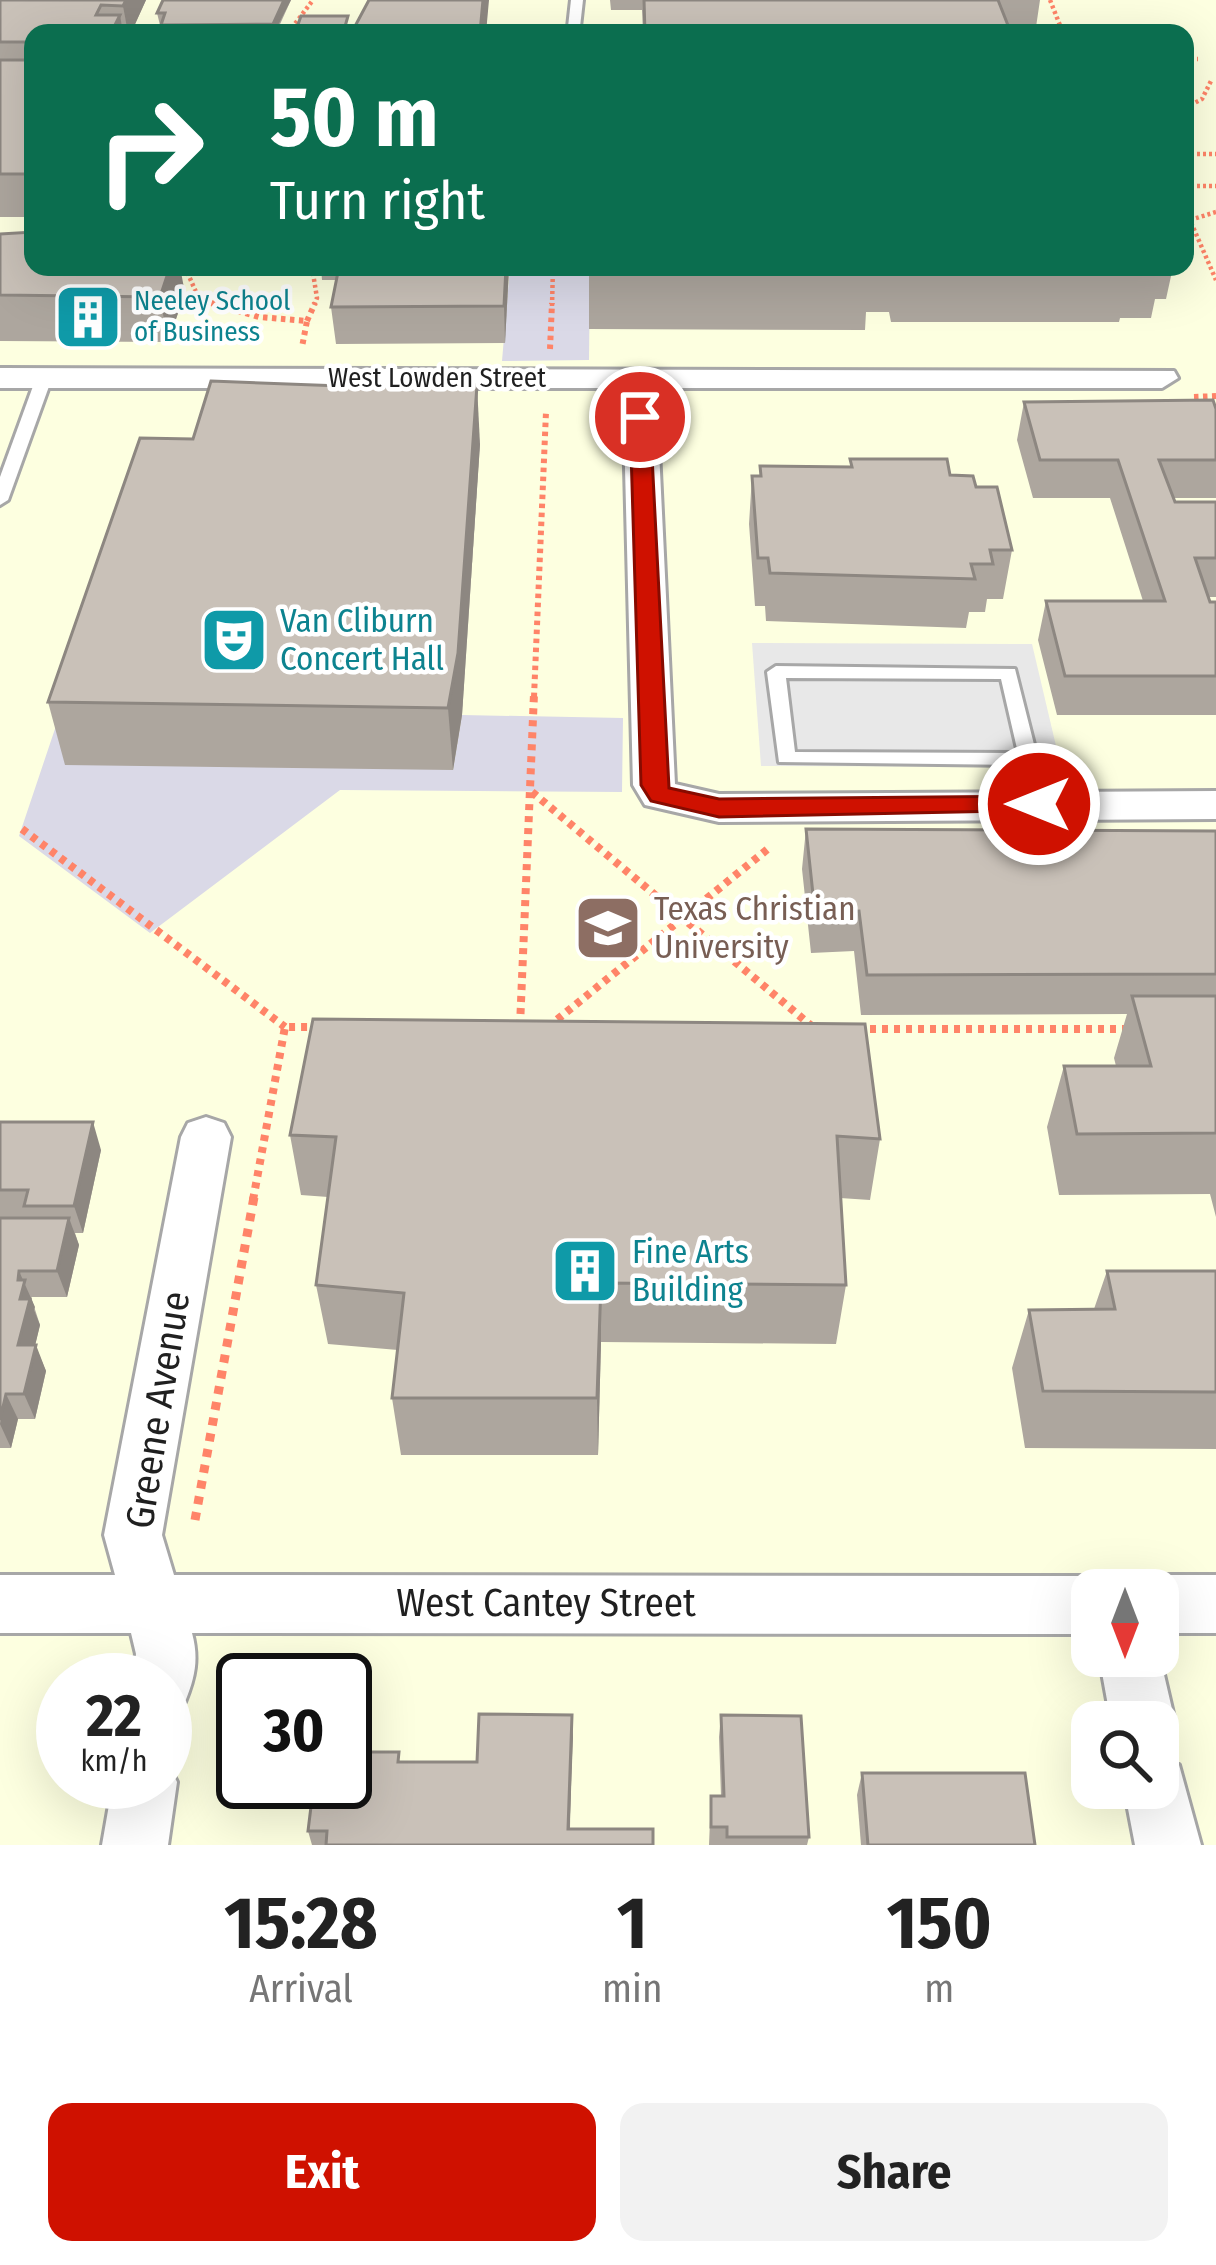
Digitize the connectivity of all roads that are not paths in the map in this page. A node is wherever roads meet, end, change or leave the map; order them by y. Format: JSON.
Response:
{"nodes":[{"id":1,"x":0,"y":378,"type":"edge"},
{"id":2,"x":44,"y":378,"type":"junction"},
{"id":3,"x":639,"y":378,"type":"junction"},
{"id":4,"x":1162,"y":378,"type":"dead end"},
{"id":5,"x":0,"y":500,"type":"edge"},
{"id":6,"x":1029,"y":759,"type":"junction"},
{"id":7,"x":1039,"y":804,"type":"junction"},
{"id":8,"x":1216,"y":806,"type":"edge"},
{"id":9,"x":206,"y":1137,"type":"dead end"},
{"id":10,"x":149,"y":1602,"type":"junction"},
{"id":11,"x":0,"y":1604,"type":"edge"},
{"id":12,"x":1071,"y":1604,"type":"edge"},
{"id":13,"x":1179,"y":1604,"type":"edge"},
{"id":14,"x":1216,"y":1604,"type":"edge"},
{"id":15,"x":167,"y":1653,"type":"edge"},
{"id":16,"x":141,"y":1809,"type":"edge"},
{"id":17,"x":1160,"y":1809,"type":"edge"},
{"id":18,"x":134,"y":1845,"type":"edge"},
{"id":19,"x":1168,"y":1845,"type":"edge"}],
"edges":[{"from":1,"to":2,"type":"street","name":"West Lowden Street"},
{"from":2,"to":3,"type":"street","name":"West Lowden Street"},
{"from":2,"to":5,"type":"lane"},
{"from":3,"to":4,"type":"street","name":"West Lowden Street"},
{"from":3,"to":7,"type":"street"},
{"from":6,"to":6,"type":"lane"},
{"from":6,"to":7,"type":"lane"},
{"from":7,"to":8,"type":"street"},
{"from":9,"to":10,"type":"street","name":"Greene Avenue"},
{"from":10,"to":11,"type":"street","name":"West Cantey Street"},
{"from":10,"to":12,"type":"street","name":"West Cantey Street"},
{"from":10,"to":15,"type":"street","name":"Greene Avenue"},
{"from":13,"to":14,"type":"street"},
{"from":16,"to":18,"type":"street"},
{"from":17,"to":19,"type":"street"}]}
